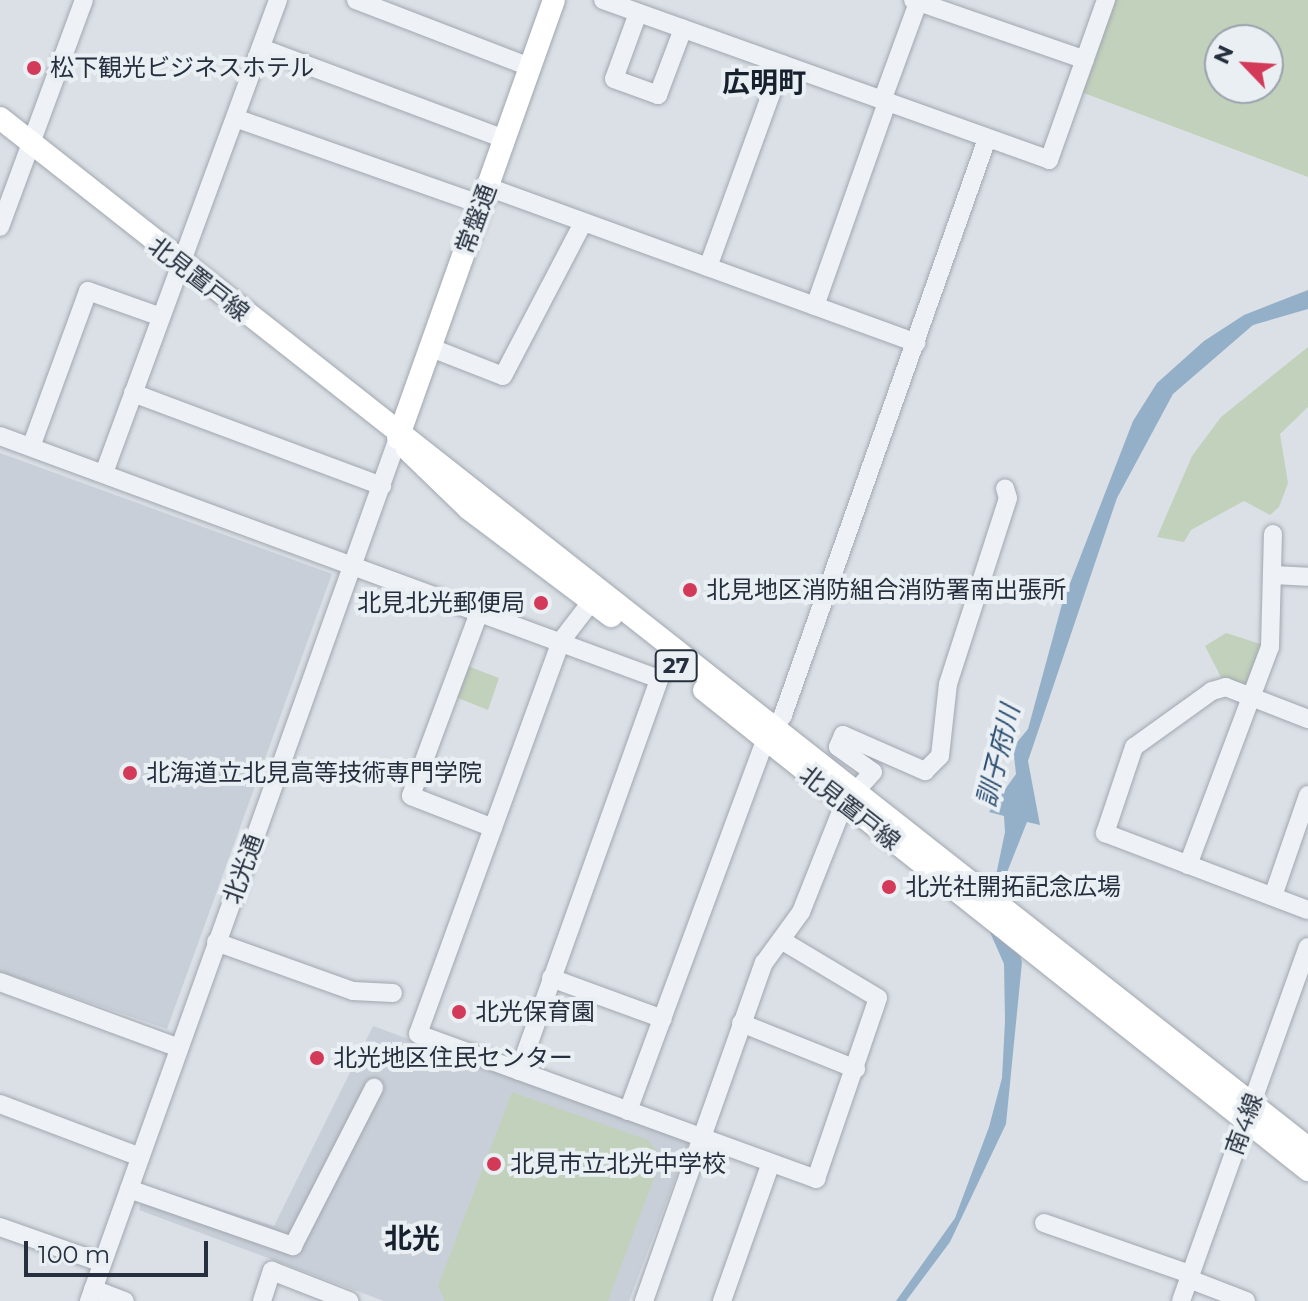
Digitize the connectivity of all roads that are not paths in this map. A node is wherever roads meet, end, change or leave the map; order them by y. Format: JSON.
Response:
{"nodes":[{"id":1,"x":84,"y":0,"type":"edge"},
{"id":2,"x":278,"y":0,"type":"edge"},
{"id":3,"x":356,"y":0,"type":"edge"},
{"id":4,"x":554,"y":0,"type":"edge"},
{"id":5,"x":603,"y":0,"type":"edge"},
{"id":6,"x":1106,"y":0,"type":"edge"},
{"id":7,"x":917,"y":1,"type":"edge"},
{"id":8,"x":638,"y":13,"type":"junction"},
{"id":9,"x":683,"y":29,"type":"junction"},
{"id":10,"x":261,"y":48,"type":"junction"},
{"id":11,"x":1085,"y":60,"type":"junction"},
{"id":12,"x":782,"y":64,"type":"junction"},
{"id":13,"x":530,"y":67,"type":"junction"},
{"id":14,"x":885,"y":102,"type":"junction"},
{"id":15,"x":0,"y":118,"type":"edge"},
{"id":16,"x":235,"y":118,"type":"junction"},
{"id":17,"x":505,"y":139,"type":"junction"},
{"id":18,"x":987,"y":139,"type":"junction"},
{"id":19,"x":30,"y":144,"type":"junction"},
{"id":20,"x":485,"y":196,"type":"junction"},
{"id":21,"x":583,"y":223,"type":"junction"},
{"id":22,"x":0,"y":227,"type":"edge"},
{"id":23,"x":182,"y":265,"type":"junction"},
{"id":24,"x":708,"y":267,"type":"junction"},
{"id":25,"x":815,"y":306,"type":"junction"},
{"id":26,"x":161,"y":317,"type":"junction"},
{"id":27,"x":916,"y":343,"type":"junction"},
{"id":28,"x":429,"y":347,"type":"junction"},
{"id":29,"x":133,"y":393,"type":"junction"},
{"id":30,"x":0,"y":436,"type":"edge"},
{"id":31,"x":398,"y":438,"type":"junction"},
{"id":32,"x":31,"y":447,"type":"junction"},
{"id":33,"x":104,"y":473,"type":"junction"},
{"id":34,"x":382,"y":486,"type":"junction"},
{"id":35,"x":1005,"y":488,"type":"dead end"},
{"id":36,"x":1273,"y":534,"type":"dead end"},
{"id":37,"x":354,"y":565,"type":"junction"},
{"id":38,"x":1273,"y":575,"type":"junction"},
{"id":39,"x":1308,"y":577,"type":"edge"},
{"id":40,"x":596,"y":595,"type":"junction"},
{"id":41,"x":480,"y":610,"type":"junction"},
{"id":42,"x":561,"y":641,"type":"junction"},
{"id":43,"x":669,"y":664,"type":"junction"},
{"id":44,"x":1249,"y":698,"type":"junction"},
{"id":45,"x":1308,"y":719,"type":"edge"},
{"id":46,"x":770,"y":734,"type":"junction"},
{"id":47,"x":1308,"y":795,"type":"edge"},
{"id":48,"x":849,"y":797,"type":"junction"},
{"id":49,"x":493,"y":828,"type":"junction"},
{"id":50,"x":1188,"y":865,"type":"junction"},
{"id":51,"x":1273,"y":896,"type":"junction"},
{"id":52,"x":1308,"y":910,"type":"edge"},
{"id":53,"x":781,"y":940,"type":"junction"},
{"id":54,"x":216,"y":942,"type":"junction"},
{"id":55,"x":1308,"y":947,"type":"edge"},
{"id":56,"x":551,"y":978,"type":"junction"},
{"id":57,"x":0,"y":982,"type":"edge"},
{"id":58,"x":393,"y":993,"type":"dead end"},
{"id":59,"x":663,"y":1019,"type":"junction"},
{"id":60,"x":741,"y":1023,"type":"junction"},
{"id":61,"x":179,"y":1048,"type":"junction"},
{"id":62,"x":856,"y":1069,"type":"junction"},
{"id":63,"x":519,"y":1071,"type":"junction"},
{"id":64,"x":374,"y":1088,"type":"dead end"},
{"id":65,"x":0,"y":1104,"type":"edge"},
{"id":66,"x":628,"y":1111,"type":"junction"},
{"id":67,"x":1247,"y":1113,"type":"junction"},
{"id":68,"x":698,"y":1137,"type":"junction"},
{"id":69,"x":1308,"y":1148,"type":"edge"},
{"id":70,"x":140,"y":1157,"type":"junction"},
{"id":71,"x":771,"y":1163,"type":"junction"},
{"id":72,"x":1308,"y":1170,"type":"edge"},
{"id":73,"x":129,"y":1189,"type":"junction"},
{"id":74,"x":1044,"y":1223,"type":"dead end"},
{"id":75,"x":2,"y":1234,"type":"edge"},
{"id":76,"x":102,"y":1263,"type":"junction"},
{"id":77,"x":1190,"y":1277,"type":"junction"},
{"id":78,"x":91,"y":1295,"type":"edge"},
{"id":79,"x":125,"y":1301,"type":"edge"},
{"id":80,"x":262,"y":1301,"type":"edge"},
{"id":81,"x":349,"y":1301,"type":"edge"},
{"id":82,"x":644,"y":1301,"type":"edge"},
{"id":83,"x":722,"y":1301,"type":"edge"},
{"id":84,"x":1181,"y":1301,"type":"edge"},
{"id":85,"x":1246,"y":1301,"type":"edge"}],
"edges":[{"from":1,"to":19,"type":"street"},
{"from":2,"to":10,"type":"street"},
{"from":3,"to":13,"type":"street"},
{"from":4,"to":13,"type":"main road","name":"常盤通"},
{"from":5,"to":8,"type":"street"},
{"from":6,"to":11,"type":"street"},
{"from":7,"to":11,"type":"street"},
{"from":7,"to":14,"type":"street"},
{"from":8,"to":9,"type":"street"},
{"from":8,"to":9,"type":"street"},
{"from":9,"to":12,"type":"street"},
{"from":10,"to":16,"type":"street"},
{"from":10,"to":17,"type":"street"},
{"from":11,"to":18,"type":"street"},
{"from":12,"to":14,"type":"street"},
{"from":12,"to":24,"type":"street"},
{"from":13,"to":17,"type":"main road","name":"常盤通"},
{"from":14,"to":18,"type":"street"},
{"from":14,"to":25,"type":"street"},
{"from":15,"to":19,"type":"main road","name":"北見置戸線","number":"27"},
{"from":16,"to":20,"type":"street"},
{"from":16,"to":23,"type":"street"},
{"from":17,"to":20,"type":"main road","name":"常盤通"},
{"from":18,"to":27,"type":"street"},
{"from":19,"to":22,"type":"street"},
{"from":19,"to":23,"type":"main road","name":"北見置戸線","number":"27"},
{"from":20,"to":21,"type":"street"},
{"from":20,"to":28,"type":"main road","name":"常盤通"},
{"from":21,"to":24,"type":"street"},
{"from":21,"to":28,"type":"street"},
{"from":23,"to":26,"type":"street"},
{"from":23,"to":31,"type":"main road","name":"北見置戸線","number":"27"},
{"from":24,"to":25,"type":"street"},
{"from":25,"to":27,"type":"street"},
{"from":26,"to":29,"type":"street"},
{"from":26,"to":32,"type":"street"},
{"from":27,"to":46,"type":"street"},
{"from":28,"to":31,"type":"main road","name":"常盤通"},
{"from":29,"to":33,"type":"street"},
{"from":29,"to":34,"type":"street"},
{"from":30,"to":32,"type":"street"},
{"from":31,"to":34,"type":"street","name":"北光通"},
{"from":31,"to":40,"type":"main road","name":"北見置戸線","number":"27"},
{"from":32,"to":33,"type":"street"},
{"from":33,"to":37,"type":"street"},
{"from":34,"to":37,"type":"street","name":"北光通"},
{"from":35,"to":48,"type":"street"},
{"from":36,"to":38,"type":"street"},
{"from":37,"to":41,"type":"street"},
{"from":37,"to":54,"type":"street","name":"北光通"},
{"from":38,"to":39,"type":"street"},
{"from":38,"to":44,"type":"street"},
{"from":40,"to":42,"type":"street"},
{"from":40,"to":43,"type":"main road","name":"北見置戸線","number":"27"},
{"from":41,"to":42,"type":"street"},
{"from":41,"to":49,"type":"street"},
{"from":42,"to":43,"type":"street"},
{"from":42,"to":49,"type":"street"},
{"from":43,"to":46,"type":"main road","name":"北見置戸線","number":"27"},
{"from":43,"to":56,"type":"street"},
{"from":44,"to":45,"type":"street"},
{"from":44,"to":50,"type":"street"},
{"from":44,"to":50,"type":"street"},
{"from":46,"to":48,"type":"main road","name":"北見置戸線","number":"27"},
{"from":46,"to":59,"type":"street"},
{"from":47,"to":51,"type":"street"},
{"from":48,"to":53,"type":"street"},
{"from":48,"to":67,"type":"main road","name":"北見置戸線","number":"27"},
{"from":49,"to":63,"type":"street"},
{"from":50,"to":51,"type":"street"},
{"from":51,"to":52,"type":"street"},
{"from":53,"to":60,"type":"street"},
{"from":53,"to":62,"type":"street"},
{"from":54,"to":58,"type":"street"},
{"from":54,"to":61,"type":"street","name":"北光通"},
{"from":55,"to":67,"type":"street","name":"南4線"},
{"from":56,"to":59,"type":"street"},
{"from":56,"to":63,"type":"street"},
{"from":57,"to":61,"type":"street"},
{"from":59,"to":66,"type":"street"},
{"from":60,"to":62,"type":"street"},
{"from":60,"to":68,"type":"street"},
{"from":61,"to":70,"type":"street","name":"北光通"},
{"from":62,"to":71,"type":"street"},
{"from":63,"to":66,"type":"street"},
{"from":64,"to":73,"type":"street"},
{"from":65,"to":70,"type":"street"},
{"from":66,"to":68,"type":"street"},
{"from":67,"to":69,"type":"main road","name":"北見置戸線","number":"27"},
{"from":67,"to":72,"type":"main road","name":"北見置戸線","number":"27"},
{"from":67,"to":77,"type":"street","name":"南4線"},
{"from":68,"to":71,"type":"street"},
{"from":68,"to":82,"type":"street"},
{"from":70,"to":73,"type":"street","name":"北光通"},
{"from":71,"to":83,"type":"street"},
{"from":73,"to":76,"type":"street","name":"北光通"},
{"from":74,"to":77,"type":"street"},
{"from":75,"to":76,"type":"street"},
{"from":76,"to":78,"type":"street","name":"北光通"},
{"from":77,"to":84,"type":"street","name":"南4線"},
{"from":77,"to":85,"type":"street"},
{"from":78,"to":79,"type":"street"},
{"from":80,"to":81,"type":"street"}]}
